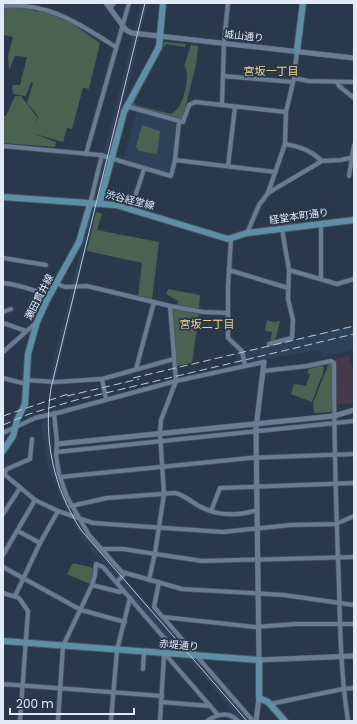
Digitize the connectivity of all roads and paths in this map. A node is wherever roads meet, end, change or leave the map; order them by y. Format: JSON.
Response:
{"nodes":[{"id":1,"x":106,"y":3,"type":"edge"},
{"id":2,"x":114,"y":3,"type":"edge"},
{"id":3,"x":129,"y":3,"type":"edge"},
{"id":4,"x":162,"y":3,"type":"edge"},
{"id":5,"x":228,"y":3,"type":"edge"},
{"id":6,"x":303,"y":3,"type":"edge"},
{"id":7,"x":21,"y":4,"type":"edge"},
{"id":8,"x":3,"y":6,"type":"edge"},
{"id":9,"x":110,"y":8,"type":"junction"},
{"id":10,"x":123,"y":27,"type":"junction"},
{"id":11,"x":160,"y":36,"type":"junction"},
{"id":12,"x":224,"y":43,"type":"junction"},
{"id":13,"x":116,"y":47,"type":"junction"},
{"id":14,"x":297,"y":51,"type":"junction"},
{"id":15,"x":354,"y":58,"type":"edge"},
{"id":16,"x":224,"y":76,"type":"junction"},
{"id":17,"x":293,"y":80,"type":"junction"},
{"id":18,"x":337,"y":82,"type":"junction"},
{"id":19,"x":354,"y":82,"type":"edge"},
{"id":20,"x":354,"y":98,"type":"edge"},
{"id":21,"x":222,"y":105,"type":"junction"},
{"id":22,"x":126,"y":106,"type":"junction"},
{"id":23,"x":235,"y":107,"type":"junction"},
{"id":24,"x":286,"y":112,"type":"junction"},
{"id":25,"x":179,"y":122,"type":"junction"},
{"id":26,"x":285,"y":144,"type":"junction"},
{"id":27,"x":354,"y":144,"type":"edge"},
{"id":28,"x":3,"y":146,"type":"edge"},
{"id":29,"x":86,"y":154,"type":"junction"},
{"id":30,"x":102,"y":155,"type":"junction"},
{"id":31,"x":353,"y":157,"type":"edge"},
{"id":32,"x":112,"y":158,"type":"junction"},
{"id":33,"x":175,"y":160,"type":"junction"},
{"id":34,"x":322,"y":161,"type":"junction"},
{"id":35,"x":228,"y":166,"type":"junction"},
{"id":36,"x":145,"y":169,"type":"junction"},
{"id":37,"x":275,"y":172,"type":"junction"},
{"id":38,"x":348,"y":176,"type":"dead end"},
{"id":39,"x":268,"y":193,"type":"junction"},
{"id":40,"x":3,"y":197,"type":"edge"},
{"id":41,"x":100,"y":202,"type":"junction"},
{"id":42,"x":90,"y":204,"type":"junction"},
{"id":43,"x":131,"y":209,"type":"junction"},
{"id":44,"x":354,"y":220,"type":"edge"},
{"id":45,"x":321,"y":223,"type":"junction"},
{"id":46,"x":282,"y":229,"type":"junction"},
{"id":47,"x":247,"y":233,"type":"junction"},
{"id":48,"x":231,"y":239,"type":"junction"},
{"id":49,"x":3,"y":258,"type":"edge"},
{"id":50,"x":46,"y":265,"type":"dead end"},
{"id":51,"x":229,"y":270,"type":"junction"},
{"id":52,"x":289,"y":270,"type":"junction"},
{"id":53,"x":321,"y":278,"type":"junction"},
{"id":54,"x":354,"y":279,"type":"edge"},
{"id":55,"x":3,"y":283,"type":"edge"},
{"id":56,"x":57,"y":284,"type":"junction"},
{"id":57,"x":288,"y":288,"type":"junction"},
{"id":58,"x":49,"y":295,"type":"junction"},
{"id":59,"x":154,"y":302,"type":"junction"},
{"id":60,"x":170,"y":306,"type":"junction"},
{"id":61,"x":11,"y":309,"type":"dead end"},
{"id":62,"x":3,"y":312,"type":"edge"},
{"id":63,"x":228,"y":313,"type":"junction"},
{"id":64,"x":3,"y":322,"type":"edge"},
{"id":65,"x":37,"y":322,"type":"junction"},
{"id":66,"x":26,"y":331,"type":"junction"},
{"id":67,"x":269,"y":344,"type":"dead end"},
{"id":68,"x":3,"y":352,"type":"edge"},
{"id":69,"x":174,"y":359,"type":"junction"},
{"id":70,"x":264,"y":362,"type":"joint"},
{"id":71,"x":245,"y":365,"type":"junction"},
{"id":72,"x":136,"y":369,"type":"junction"},
{"id":73,"x":263,"y":371,"type":"junction"},
{"id":74,"x":3,"y":378,"type":"edge"},
{"id":75,"x":102,"y":379,"type":"junction"},
{"id":76,"x":176,"y":381,"type":"junction"},
{"id":77,"x":26,"y":382,"type":"junction"},
{"id":78,"x":106,"y":399,"type":"junction"},
{"id":79,"x":354,"y":410,"type":"edge"},
{"id":80,"x":54,"y":413,"type":"junction"},
{"id":81,"x":334,"y":416,"type":"junction"},
{"id":82,"x":354,"y":421,"type":"edge"},
{"id":83,"x":334,"y":423,"type":"junction"},
{"id":84,"x":256,"y":424,"type":"junction"},
{"id":85,"x":16,"y":427,"type":"junction"},
{"id":86,"x":256,"y":431,"type":"junction"},
{"id":87,"x":3,"y":433,"type":"edge"},
{"id":88,"x":160,"y":433,"type":"junction"},
{"id":89,"x":32,"y":439,"type":"dead end"},
{"id":90,"x":160,"y":441,"type":"junction"},
{"id":91,"x":57,"y":444,"type":"junction"},
{"id":92,"x":3,"y":451,"type":"edge"},
{"id":93,"x":57,"y":452,"type":"junction"},
{"id":94,"x":354,"y":454,"type":"edge"},
{"id":95,"x":334,"y":455,"type":"junction"},
{"id":96,"x":256,"y":458,"type":"junction"},
{"id":97,"x":163,"y":467,"type":"junction"},
{"id":98,"x":3,"y":473,"type":"edge"},
{"id":99,"x":60,"y":477,"type":"junction"},
{"id":100,"x":335,"y":484,"type":"junction"},
{"id":101,"x":354,"y":484,"type":"edge"},
{"id":102,"x":256,"y":487,"type":"junction"},
{"id":103,"x":20,"y":488,"type":"junction"},
{"id":104,"x":164,"y":494,"type":"junction"},
{"id":105,"x":35,"y":500,"type":"junction"},
{"id":106,"x":71,"y":506,"type":"junction"},
{"id":107,"x":257,"y":510,"type":"junction"},
{"id":108,"x":58,"y":511,"type":"junction"},
{"id":109,"x":211,"y":511,"type":"junction"},
{"id":110,"x":3,"y":514,"type":"edge"},
{"id":111,"x":354,"y":516,"type":"edge"},
{"id":112,"x":78,"y":518,"type":"junction"},
{"id":113,"x":336,"y":524,"type":"junction"},
{"id":114,"x":160,"y":527,"type":"junction"},
{"id":115,"x":257,"y":529,"type":"junction"},
{"id":116,"x":18,"y":531,"type":"junction"},
{"id":117,"x":40,"y":543,"type":"junction"},
{"id":118,"x":101,"y":549,"type":"junction"},
{"id":119,"x":155,"y":553,"type":"junction"},
{"id":120,"x":3,"y":555,"type":"edge"},
{"id":121,"x":338,"y":557,"type":"junction"},
{"id":122,"x":354,"y":557,"type":"edge"},
{"id":123,"x":257,"y":560,"type":"junction"},
{"id":124,"x":3,"y":567,"type":"edge"},
{"id":125,"x":125,"y":573,"type":"junction"},
{"id":126,"x":23,"y":577,"type":"junction"},
{"id":127,"x":149,"y":580,"type":"junction"},
{"id":128,"x":117,"y":582,"type":"junction"},
{"id":129,"x":159,"y":582,"type":"junction"},
{"id":130,"x":92,"y":585,"type":"junction"},
{"id":131,"x":124,"y":590,"type":"junction"},
{"id":132,"x":3,"y":593,"type":"edge"},
{"id":133,"x":257,"y":594,"type":"junction"},
{"id":134,"x":15,"y":596,"type":"junction"},
{"id":135,"x":130,"y":598,"type":"junction"},
{"id":136,"x":339,"y":602,"type":"junction"},
{"id":137,"x":354,"y":605,"type":"edge"},
{"id":138,"x":80,"y":610,"type":"junction"},
{"id":139,"x":163,"y":617,"type":"junction"},
{"id":140,"x":125,"y":622,"type":"junction"},
{"id":141,"x":340,"y":623,"type":"junction"},
{"id":142,"x":354,"y":624,"type":"edge"},
{"id":143,"x":258,"y":627,"type":"junction"},
{"id":144,"x":3,"y":641,"type":"edge"},
{"id":145,"x":26,"y":643,"type":"junction"},
{"id":146,"x":63,"y":646,"type":"junction"},
{"id":147,"x":117,"y":650,"type":"junction"},
{"id":148,"x":144,"y":652,"type":"junction"},
{"id":149,"x":165,"y":654,"type":"junction"},
{"id":150,"x":196,"y":656,"type":"junction"},
{"id":151,"x":341,"y":656,"type":"junction"},
{"id":152,"x":354,"y":656,"type":"edge"},
{"id":153,"x":259,"y":660,"type":"junction"},
{"id":154,"x":143,"y":669,"type":"dead end"},
{"id":155,"x":3,"y":684,"type":"edge"},
{"id":156,"x":23,"y":685,"type":"junction"},
{"id":157,"x":60,"y":688,"type":"junction"},
{"id":158,"x":354,"y":688,"type":"edge"},
{"id":159,"x":343,"y":689,"type":"junction"},
{"id":160,"x":113,"y":692,"type":"junction"},
{"id":161,"x":162,"y":696,"type":"junction"},
{"id":162,"x":259,"y":698,"type":"junction"},
{"id":163,"x":161,"y":702,"type":"junction"},
{"id":164,"x":270,"y":704,"type":"junction"},
{"id":165,"x":210,"y":706,"type":"junction"},
{"id":166,"x":218,"y":715,"type":"junction"},
{"id":167,"x":20,"y":721,"type":"edge"},
{"id":168,"x":58,"y":721,"type":"edge"},
{"id":169,"x":111,"y":721,"type":"edge"},
{"id":170,"x":160,"y":721,"type":"edge"},
{"id":171,"x":207,"y":721,"type":"edge"},
{"id":172,"x":238,"y":721,"type":"edge"},
{"id":173,"x":254,"y":721,"type":"edge"},
{"id":174,"x":285,"y":721,"type":"edge"},
{"id":175,"x":348,"y":721,"type":"edge"}],
"edges":[{"from":1,"to":9,"type":"street"},
{"from":2,"to":9,"type":"street"},
{"from":3,"to":10,"type":"street"},
{"from":4,"to":11,"type":"main road"},
{"from":5,"to":12,"type":"street"},
{"from":6,"to":14,"type":"main road"},
{"from":7,"to":8,"type":"street"},
{"from":7,"to":13,"type":"street"},
{"from":9,"to":10,"type":"street"},
{"from":10,"to":11,"type":"street","name":"城山通り"},
{"from":10,"to":13,"type":"street"},
{"from":11,"to":12,"type":"street","name":"城山通り"},
{"from":11,"to":22,"type":"main road"},
{"from":12,"to":14,"type":"street","name":"城山通り"},
{"from":12,"to":16,"type":"street"},
{"from":13,"to":29,"type":"street"},
{"from":14,"to":15,"type":"street","name":"城山通り"},
{"from":14,"to":17,"type":"street"},
{"from":16,"to":17,"type":"street"},
{"from":16,"to":21,"type":"street"},
{"from":17,"to":18,"type":"street"},
{"from":17,"to":24,"type":"street"},
{"from":18,"to":19,"type":"street"},
{"from":18,"to":20,"type":"street"},
{"from":21,"to":23,"type":"street"},
{"from":21,"to":25,"type":"street"},
{"from":22,"to":25,"type":"street"},
{"from":22,"to":32,"type":"main road"},
{"from":23,"to":24,"type":"street"},
{"from":23,"to":35,"type":"street"},
{"from":24,"to":26,"type":"street"},
{"from":25,"to":33,"type":"street"},
{"from":26,"to":34,"type":"street"},
{"from":26,"to":37,"type":"street"},
{"from":27,"to":31,"type":"street"},
{"from":28,"to":29,"type":"street"},
{"from":29,"to":30,"type":"street"},
{"from":30,"to":32,"type":"street"},
{"from":30,"to":42,"type":"street"},
{"from":31,"to":34,"type":"street"},
{"from":31,"to":38,"type":"street"},
{"from":32,"to":36,"type":"street"},
{"from":32,"to":41,"type":"main road"},
{"from":33,"to":35,"type":"street"},
{"from":33,"to":36,"type":"street"},
{"from":34,"to":39,"type":"street"},
{"from":35,"to":37,"type":"street"},
{"from":36,"to":43,"type":"street"},
{"from":37,"to":39,"type":"street"},
{"from":39,"to":47,"type":"street"},
{"from":40,"to":42,"type":"main road","name":"渋谷経堂線"},
{"from":41,"to":42,"type":"main road","name":"渋谷経堂線"},
{"from":41,"to":43,"type":"main road","name":"渋谷経堂線"},
{"from":42,"to":56,"type":"main road","name":"瀬田貫井線"},
{"from":43,"to":48,"type":"main road","name":"渋谷経堂線"},
{"from":44,"to":45,"type":"main road","name":"経堂本町通り"},
{"from":45,"to":46,"type":"main road","name":"経堂本町通り"},
{"from":45,"to":53,"type":"street"},
{"from":46,"to":47,"type":"main road","name":"経堂本町通り"},
{"from":46,"to":52,"type":"street"},
{"from":47,"to":48,"type":"main road"},
{"from":48,"to":51,"type":"street"},
{"from":49,"to":50,"type":"street"},
{"from":51,"to":57,"type":"street"},
{"from":51,"to":63,"type":"street"},
{"from":52,"to":53,"type":"street"},
{"from":52,"to":57,"type":"street"},
{"from":53,"to":54,"type":"street"},
{"from":55,"to":58,"type":"street"},
{"from":56,"to":58,"type":"main road","name":"瀬田貫井線"},
{"from":56,"to":59,"type":"street"},
{"from":57,"to":67,"type":"street"},
{"from":58,"to":65,"type":"main road","name":"瀬田貫井線"},
{"from":59,"to":60,"type":"street"},
{"from":59,"to":72,"type":"street"},
{"from":60,"to":63,"type":"street"},
{"from":60,"to":69,"type":"street"},
{"from":61,"to":62,"type":"street"},
{"from":63,"to":71,"type":"street"},
{"from":64,"to":66,"type":"street"},
{"from":65,"to":66,"type":"street"},
{"from":65,"to":77,"type":"main road","name":"瀬田貫井線"},
{"from":66,"to":68,"type":"street"},
{"from":69,"to":72,"type":"street"},
{"from":69,"to":76,"type":"street"},
{"from":70,"to":71,"type":"street"},
{"from":70,"to":73,"type":"street"},
{"from":71,"to":76,"type":"street"},
{"from":72,"to":75,"type":"street"},
{"from":73,"to":81,"type":"street"},
{"from":73,"to":84,"type":"street"},
{"from":74,"to":77,"type":"street"},
{"from":75,"to":77,"type":"street"},
{"from":75,"to":78,"type":"street"},
{"from":76,"to":78,"type":"street"},
{"from":76,"to":88,"type":"street"},
{"from":77,"to":85,"type":"main road","name":"瀬田貫井線"},
{"from":78,"to":80,"type":"street"},
{"from":79,"to":81,"type":"street"},
{"from":80,"to":85,"type":"street"},
{"from":80,"to":91,"type":"street"},
{"from":81,"to":83,"type":"street"},
{"from":81,"to":84,"type":"street"},
{"from":82,"to":83,"type":"street"},
{"from":83,"to":86,"type":"street"},
{"from":83,"to":95,"type":"street"},
{"from":84,"to":86,"type":"street"},
{"from":84,"to":88,"type":"street"},
{"from":85,"to":87,"type":"street"},
{"from":85,"to":92,"type":"main road"},
{"from":86,"to":90,"type":"street"},
{"from":86,"to":96,"type":"street"},
{"from":88,"to":90,"type":"street"},
{"from":88,"to":91,"type":"street"},
{"from":89,"to":98,"type":"street"},
{"from":90,"to":93,"type":"street"},
{"from":90,"to":97,"type":"street"},
{"from":91,"to":93,"type":"street"},
{"from":93,"to":99,"type":"street"},
{"from":94,"to":95,"type":"street"},
{"from":95,"to":96,"type":"street"},
{"from":95,"to":100,"type":"street"},
{"from":96,"to":97,"type":"street"},
{"from":96,"to":102,"type":"street"},
{"from":97,"to":99,"type":"street"},
{"from":97,"to":104,"type":"street"},
{"from":98,"to":103,"type":"street"},
{"from":99,"to":106,"type":"street"},
{"from":100,"to":101,"type":"street"},
{"from":100,"to":102,"type":"street"},
{"from":100,"to":113,"type":"street"},
{"from":102,"to":107,"type":"street"},
{"from":102,"to":109,"type":"street"},
{"from":103,"to":105,"type":"street"},
{"from":103,"to":110,"type":"street"},
{"from":104,"to":106,"type":"street"},
{"from":104,"to":109,"type":"street"},
{"from":104,"to":114,"type":"street"},
{"from":105,"to":108,"type":"street"},
{"from":105,"to":116,"type":"street"},
{"from":106,"to":112,"type":"street"},
{"from":107,"to":109,"type":"street"},
{"from":107,"to":115,"type":"street"},
{"from":108,"to":112,"type":"street"},
{"from":108,"to":117,"type":"street"},
{"from":111,"to":113,"type":"street"},
{"from":112,"to":114,"type":"street"},
{"from":112,"to":118,"type":"street"},
{"from":113,"to":115,"type":"street"},
{"from":113,"to":121,"type":"street"},
{"from":114,"to":115,"type":"street"},
{"from":114,"to":119,"type":"street"},
{"from":115,"to":123,"type":"street"},
{"from":116,"to":117,"type":"street"},
{"from":116,"to":120,"type":"street"},
{"from":117,"to":126,"type":"street"},
{"from":118,"to":119,"type":"street"},
{"from":118,"to":125,"type":"street"},
{"from":119,"to":123,"type":"street"},
{"from":119,"to":127,"type":"street"},
{"from":121,"to":122,"type":"street"},
{"from":121,"to":123,"type":"street"},
{"from":121,"to":136,"type":"street"},
{"from":123,"to":133,"type":"street"},
{"from":124,"to":126,"type":"street"},
{"from":125,"to":127,"type":"street"},
{"from":125,"to":128,"type":"street"},
{"from":126,"to":134,"type":"street"},
{"from":126,"to":138,"type":"street"},
{"from":127,"to":129,"type":"street"},
{"from":128,"to":130,"type":"street"},
{"from":128,"to":131,"type":"street"},
{"from":129,"to":133,"type":"street"},
{"from":129,"to":139,"type":"street"},
{"from":130,"to":131,"type":"street"},
{"from":130,"to":138,"type":"street"},
{"from":131,"to":135,"type":"street"},
{"from":132,"to":134,"type":"street"},
{"from":133,"to":136,"type":"street"},
{"from":133,"to":143,"type":"street"},
{"from":134,"to":145,"type":"street"},
{"from":135,"to":140,"type":"street"},
{"from":135,"to":149,"type":"street"},
{"from":136,"to":137,"type":"street"},
{"from":136,"to":141,"type":"street"},
{"from":138,"to":140,"type":"street"},
{"from":138,"to":146,"type":"street"},
{"from":139,"to":143,"type":"street"},
{"from":139,"to":150,"type":"street"},
{"from":140,"to":147,"type":"street"},
{"from":141,"to":142,"type":"street"},
{"from":141,"to":143,"type":"street"},
{"from":141,"to":151,"type":"street"},
{"from":143,"to":153,"type":"street"},
{"from":144,"to":145,"type":"main road","name":"赤堤通り"},
{"from":145,"to":146,"type":"main road","name":"赤堤通り"},
{"from":145,"to":156,"type":"street"},
{"from":146,"to":147,"type":"main road","name":"赤堤通り"},
{"from":146,"to":157,"type":"street"},
{"from":147,"to":148,"type":"main road","name":"赤堤通り"},
{"from":147,"to":160,"type":"street"},
{"from":148,"to":149,"type":"main road","name":"赤堤通り"},
{"from":148,"to":154,"type":"street"},
{"from":149,"to":150,"type":"main road","name":"赤堤通り"},
{"from":149,"to":161,"type":"street"},
{"from":149,"to":165,"type":"street"},
{"from":150,"to":153,"type":"main road","name":"赤堤通り"},
{"from":150,"to":173,"type":"street"},
{"from":151,"to":152,"type":"street","name":"赤堤通り"},
{"from":151,"to":153,"type":"street","name":"赤堤通り"},
{"from":151,"to":159,"type":"street"},
{"from":153,"to":162,"type":"main road"},
{"from":155,"to":156,"type":"street"},
{"from":156,"to":157,"type":"street"},
{"from":156,"to":167,"type":"street"},
{"from":157,"to":160,"type":"street"},
{"from":157,"to":168,"type":"street"},
{"from":158,"to":159,"type":"street"},
{"from":159,"to":164,"type":"street"},
{"from":159,"to":175,"type":"street"},
{"from":160,"to":161,"type":"street"},
{"from":160,"to":169,"type":"street"},
{"from":161,"to":163,"type":"street"},
{"from":162,"to":164,"type":"main road"},
{"from":162,"to":173,"type":"street"},
{"from":163,"to":165,"type":"street"},
{"from":163,"to":170,"type":"street"},
{"from":164,"to":174,"type":"main road"},
{"from":165,"to":166,"type":"street"},
{"from":166,"to":171,"type":"street"},
{"from":166,"to":172,"type":"street"}]}
